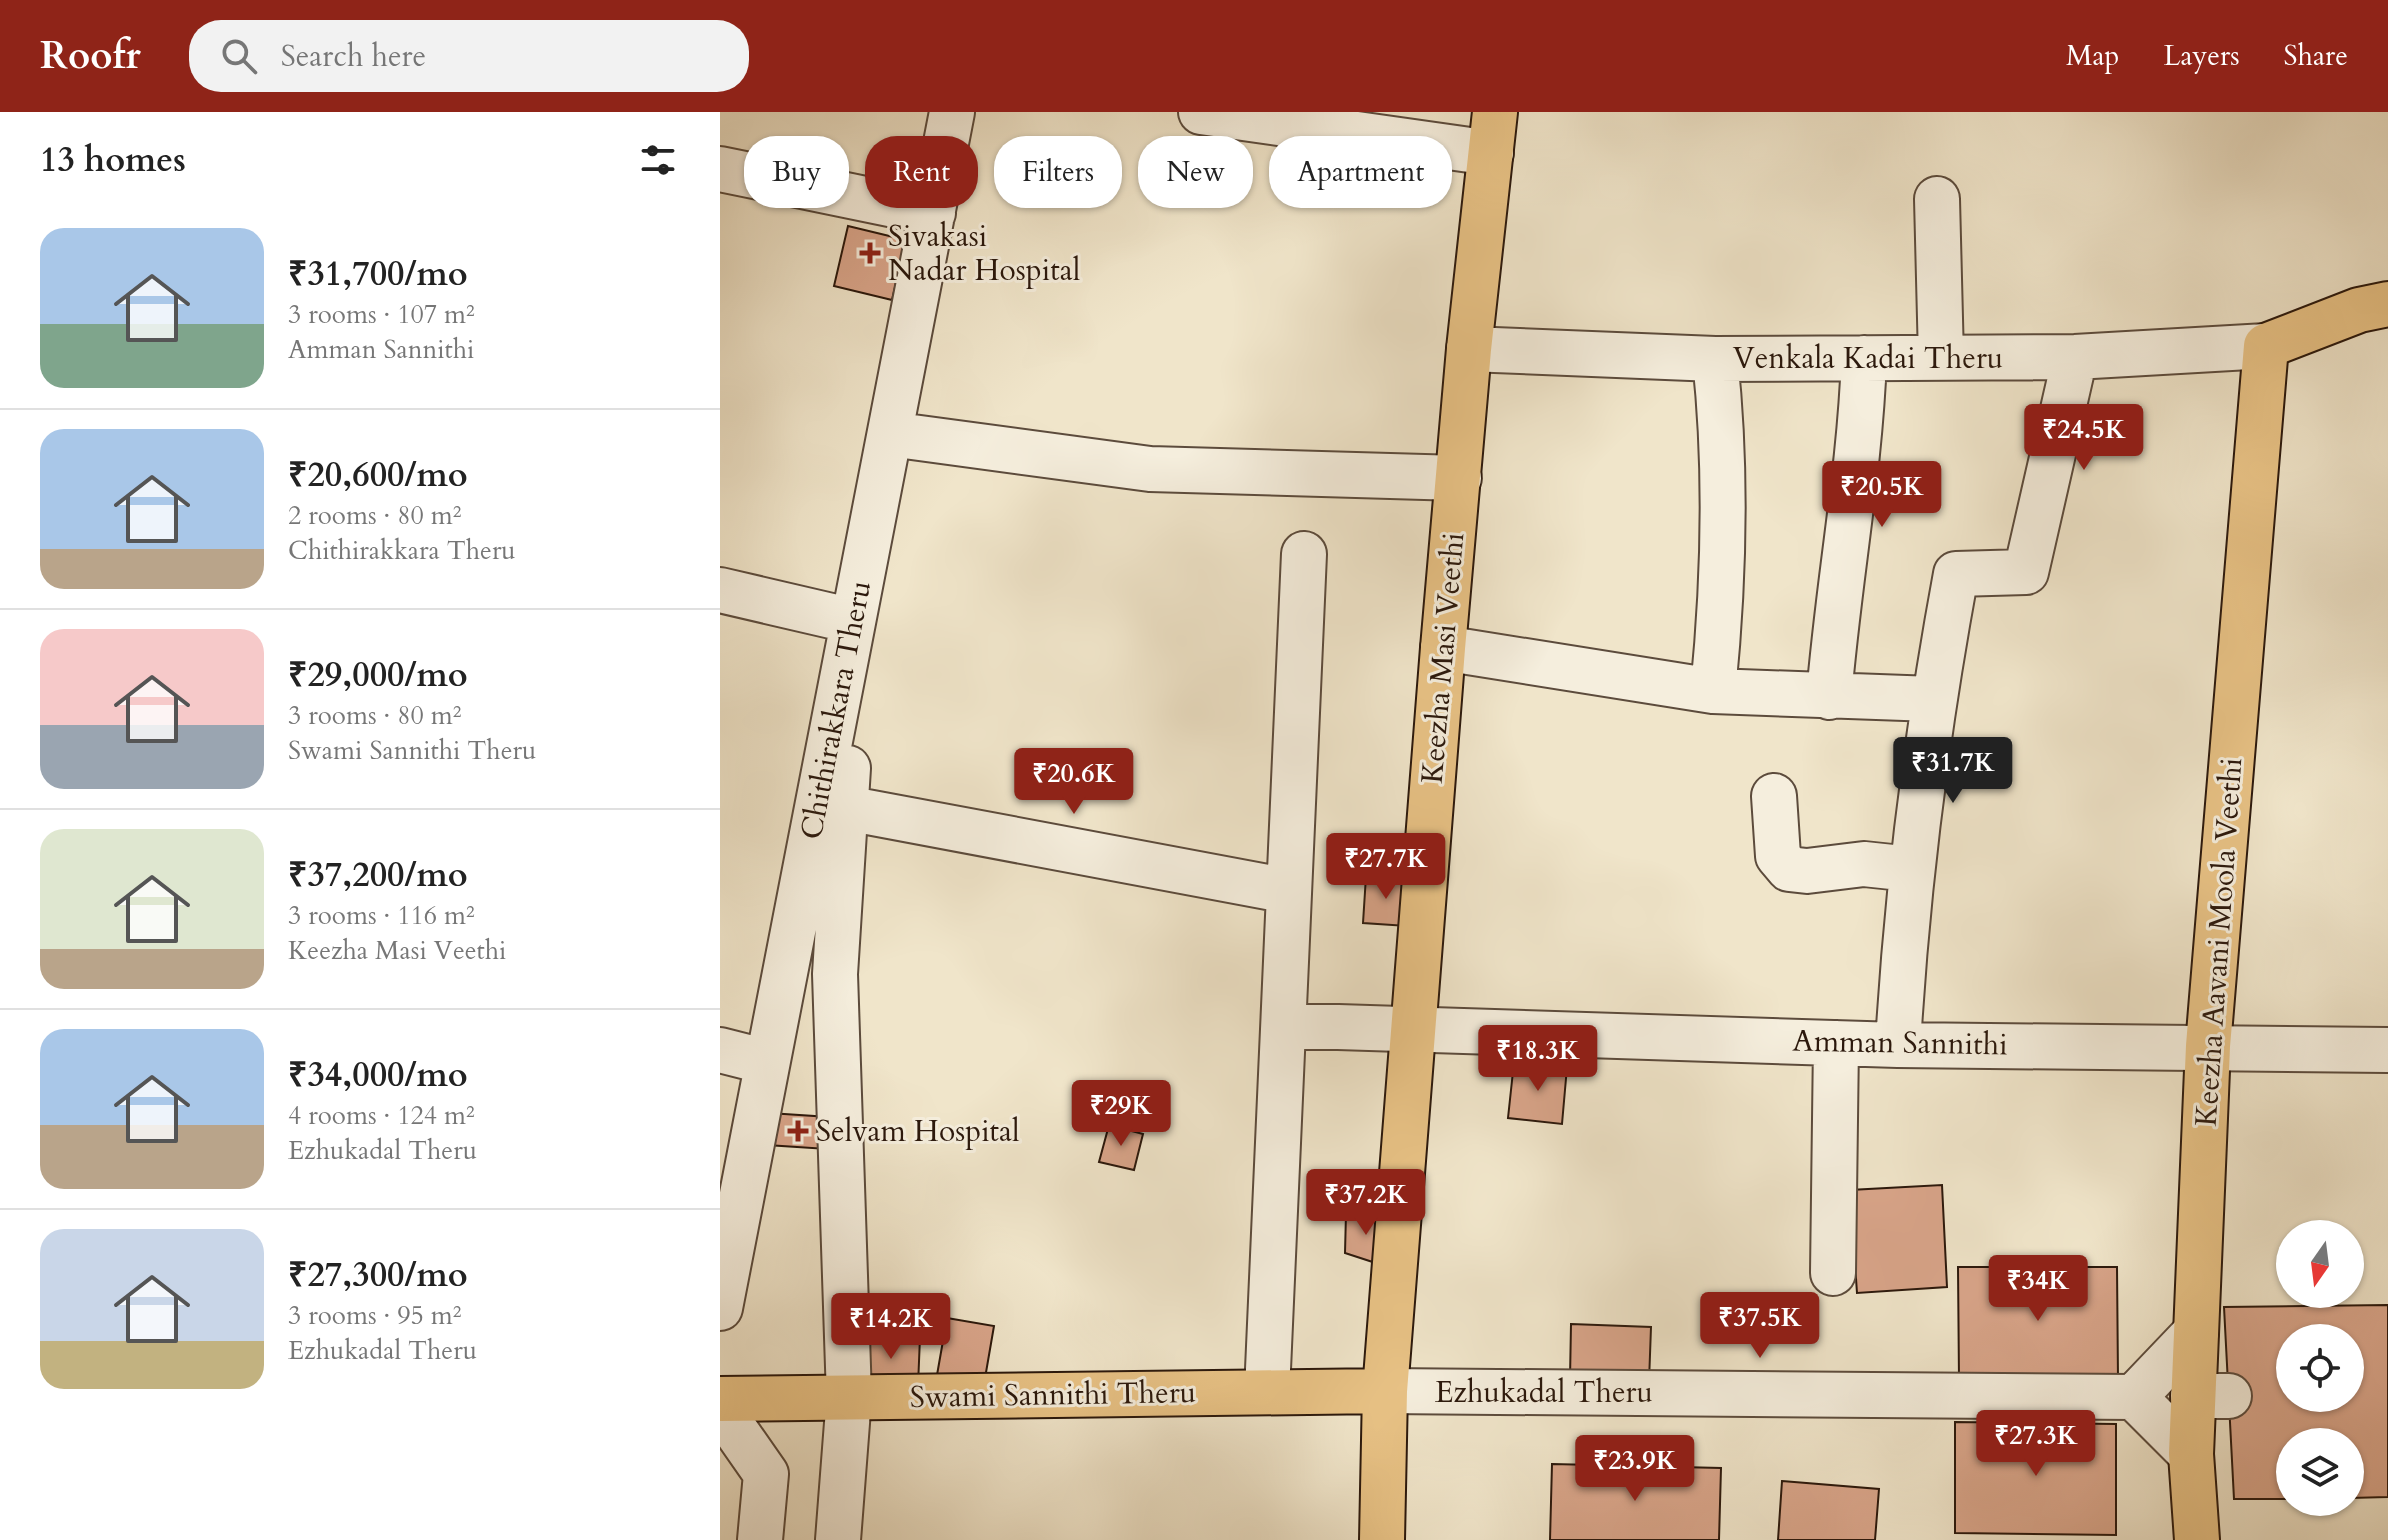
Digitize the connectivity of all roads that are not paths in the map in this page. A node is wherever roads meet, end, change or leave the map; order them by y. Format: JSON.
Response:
{"nodes":[{"id":1,"x":952,"y":112,"type":"edge"},
{"id":2,"x":1201,"y":112,"type":"edge"},
{"id":3,"x":1493,"y":132,"type":"edge"},
{"id":4,"x":720,"y":169,"type":"edge"},
{"id":5,"x":1937,"y":199,"type":"dead end"},
{"id":6,"x":933,"y":213,"type":"junction"},
{"id":7,"x":2388,"y":304,"type":"edge"},
{"id":8,"x":2266,"y":346,"type":"junction"},
{"id":9,"x":1469,"y":349,"type":"junction"},
{"id":10,"x":2075,"y":357,"type":"junction"},
{"id":11,"x":1864,"y":358,"type":"junction"},
{"id":12,"x":1941,"y":358,"type":"junction"},
{"id":13,"x":1715,"y":359,"type":"junction"},
{"id":14,"x":890,"y":434,"type":"junction"},
{"id":15,"x":1459,"y":478,"type":"junction"},
{"id":16,"x":1304,"y":554,"type":"dead end"},
{"id":17,"x":720,"y":590,"type":"edge"},
{"id":18,"x":857,"y":601,"type":"junction"},
{"id":19,"x":1443,"y":648,"type":"junction"},
{"id":20,"x":1713,"y":691,"type":"junction"},
{"id":21,"x":1829,"y":697,"type":"junction"},
{"id":22,"x":1933,"y":699,"type":"junction"},
{"id":23,"x":1774,"y":796,"type":"dead end"},
{"id":24,"x":846,"y":808,"type":"junction"},
{"id":25,"x":1911,"y":869,"type":"junction"},
{"id":26,"x":1289,"y":891,"type":"junction"},
{"id":27,"x":781,"y":994,"type":"junction"},
{"id":28,"x":835,"y":1007,"type":"junction"},
{"id":29,"x":1284,"y":1027,"type":"junction"},
{"id":30,"x":1413,"y":1029,"type":"junction"},
{"id":31,"x":1836,"y":1043,"type":"junction"},
{"id":32,"x":1898,"y":1045,"type":"junction"},
{"id":33,"x":2208,"y":1046,"type":"junction"},
{"id":34,"x":720,"y":1050,"type":"edge"},
{"id":35,"x":2388,"y":1050,"type":"edge"},
{"id":36,"x":767,"y":1062,"type":"junction"},
{"id":37,"x":1833,"y":1273,"type":"dead end"},
{"id":38,"x":720,"y":1308,"type":"edge"},
{"id":39,"x":2196,"y":1332,"type":"junction"},
{"id":40,"x":1385,"y":1391,"type":"junction"},
{"id":41,"x":1267,"y":1392,"type":"junction"},
{"id":42,"x":849,"y":1397,"type":"junction"},
{"id":43,"x":2134,"y":1397,"type":"junction"},
{"id":44,"x":720,"y":1399,"type":"edge"},
{"id":45,"x":720,"y":1408,"type":"edge"},
{"id":46,"x":2191,"y":1454,"type":"junction"},
{"id":47,"x":760,"y":1540,"type":"edge"},
{"id":48,"x":838,"y":1540,"type":"edge"},
{"id":49,"x":1382,"y":1540,"type":"edge"},
{"id":50,"x":2197,"y":1540,"type":"edge"}],
"edges":[{"from":1,"to":6,"type":"street","name":"Chithirakkara Theru"},
{"from":2,"to":3,"type":"street"},
{"from":3,"to":9,"type":"main road","name":"Keezha Masi Veethi"},
{"from":4,"to":6,"type":"street"},
{"from":5,"to":12,"type":"street"},
{"from":6,"to":14,"type":"street","name":"Chithirakkara Theru"},
{"from":7,"to":8,"type":"main road"},
{"from":8,"to":10,"type":"street","name":"Venkala Kadai Theru"},
{"from":8,"to":33,"type":"main road","name":"Keezha Aavani Moola Veethi"},
{"from":9,"to":13,"type":"street","name":"Venkala Kadai Theru"},
{"from":9,"to":15,"type":"main road","name":"Keezha Masi Veethi"},
{"from":10,"to":12,"type":"street","name":"Venkala Kadai Theru"},
{"from":10,"to":22,"type":"street"},
{"from":11,"to":12,"type":"street","name":"Venkala Kadai Theru"},
{"from":11,"to":13,"type":"street","name":"Venkala Kadai Theru"},
{"from":11,"to":21,"type":"street"},
{"from":13,"to":20,"type":"street"},
{"from":14,"to":15,"type":"street"},
{"from":14,"to":18,"type":"street","name":"Chithirakkara Theru"},
{"from":15,"to":19,"type":"main road","name":"Keezha Masi Veethi"},
{"from":16,"to":26,"type":"street"},
{"from":17,"to":18,"type":"street"},
{"from":18,"to":24,"type":"street"},
{"from":18,"to":27,"type":"street","name":"Chithirakkara Theru"},
{"from":19,"to":20,"type":"street"},
{"from":19,"to":30,"type":"main road","name":"Keezha Masi Veethi"},
{"from":20,"to":21,"type":"street"},
{"from":21,"to":22,"type":"street"},
{"from":22,"to":25,"type":"street"},
{"from":23,"to":25,"type":"street"},
{"from":24,"to":26,"type":"street"},
{"from":24,"to":28,"type":"street"},
{"from":25,"to":32,"type":"street"},
{"from":26,"to":29,"type":"street"},
{"from":27,"to":28,"type":"street"},
{"from":27,"to":36,"type":"street","name":"Chithirakkara Theru"},
{"from":28,"to":42,"type":"street"},
{"from":29,"to":30,"type":"street","name":"Amman Sannithi"},
{"from":29,"to":41,"type":"street"},
{"from":30,"to":31,"type":"street","name":"Amman Sannithi"},
{"from":30,"to":40,"type":"main road","name":"Keezha Masi Veethi"},
{"from":31,"to":32,"type":"street","name":"Amman Sannithi"},
{"from":31,"to":37,"type":"street"},
{"from":32,"to":33,"type":"street","name":"Amman Sannithi"},
{"from":33,"to":35,"type":"street","name":"Amman Sannithi"},
{"from":33,"to":39,"type":"main road","name":"Keezha Aavani Moola Veethi"},
{"from":34,"to":36,"type":"street"},
{"from":36,"to":38,"type":"street","name":"Chithirakkara Theru"},
{"from":39,"to":43,"type":"street"},
{"from":39,"to":46,"type":"main road","name":"Keezha Aavani Moola Veethi"},
{"from":40,"to":41,"type":"main road","name":"Swami Sannithi Theru"},
{"from":40,"to":43,"type":"street","name":"Ezhukadal Theru"},
{"from":40,"to":49,"type":"main road","name":"Keezha Masi Veethi"},
{"from":41,"to":42,"type":"main road","name":"Swami Sannithi Theru"},
{"from":42,"to":44,"type":"main road","name":"Swami Sannithi Theru"},
{"from":42,"to":48,"type":"street"},
{"from":43,"to":46,"type":"street"},
{"from":45,"to":47,"type":"street"},
{"from":46,"to":50,"type":"main road","name":"Keezha Aavani Moola Veethi"}]}
